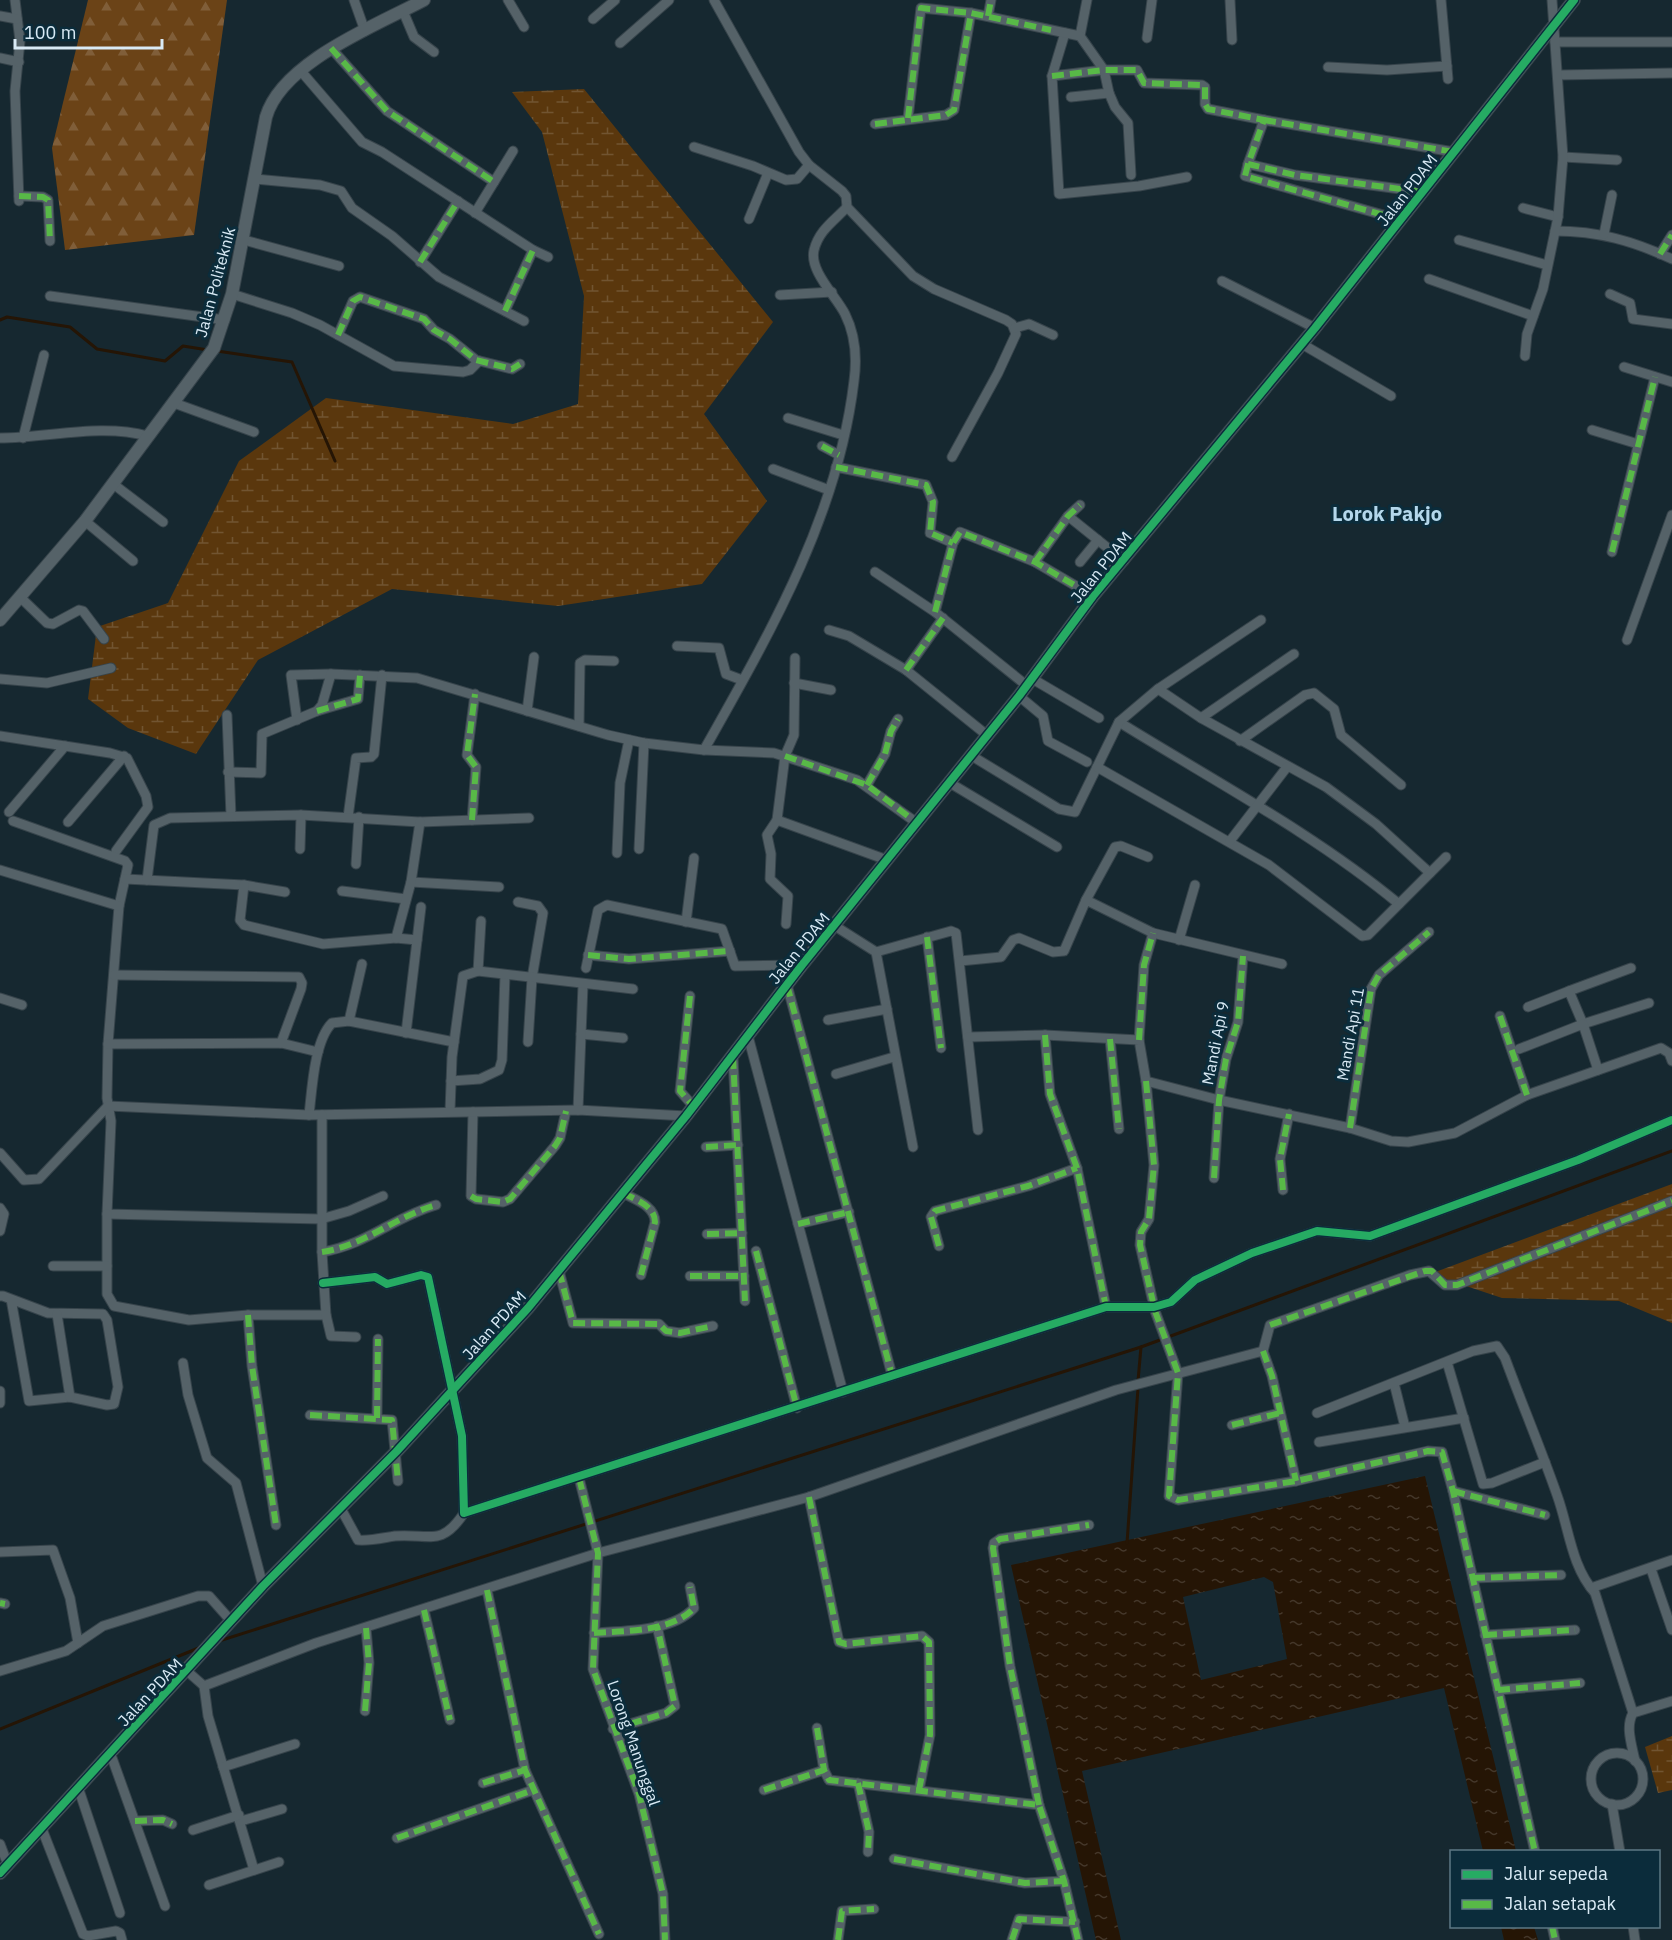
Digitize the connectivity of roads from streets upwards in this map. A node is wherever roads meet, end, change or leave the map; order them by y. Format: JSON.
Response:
{"nodes":[{"id":1,"x":15,"y":0,"type":"edge"},
{"id":2,"x":354,"y":0,"type":"edge"},
{"id":3,"x":424,"y":0,"type":"edge"},
{"id":4,"x":508,"y":0,"type":"edge"},
{"id":5,"x":615,"y":0,"type":"edge"},
{"id":6,"x":669,"y":0,"type":"edge"},
{"id":7,"x":714,"y":0,"type":"edge"},
{"id":8,"x":991,"y":0,"type":"edge"},
{"id":9,"x":1088,"y":0,"type":"edge"},
{"id":10,"x":1152,"y":0,"type":"edge"},
{"id":11,"x":1230,"y":0,"type":"edge"},
{"id":12,"x":1441,"y":0,"type":"edge"},
{"id":13,"x":1552,"y":0,"type":"edge"},
{"id":14,"x":1574,"y":0,"type":"edge"},
{"id":15,"x":403,"y":11,"type":"junction"},
{"id":16,"x":971,"y":13,"type":"junction"},
{"id":17,"x":0,"y":16,"type":"edge"},
{"id":18,"x":988,"y":16,"type":"junction"},
{"id":19,"x":17,"y":19,"type":"junction"},
{"id":20,"x":593,"y":19,"type":"dead end"},
{"id":21,"x":1554,"y":24,"type":"junction"},
{"id":22,"x":524,"y":27,"type":"dead end"},
{"id":23,"x":364,"y":32,"type":"junction"},
{"id":24,"x":1065,"y":33,"type":"junction"},
{"id":25,"x":1080,"y":36,"type":"junction"},
{"id":26,"x":1147,"y":38,"type":"dead end"},
{"id":27,"x":1232,"y":40,"type":"dead end"},
{"id":28,"x":1555,"y":42,"type":"junction"},
{"id":29,"x":1672,"y":42,"type":"edge"},
{"id":30,"x":620,"y":43,"type":"dead end"},
{"id":31,"x":331,"y":48,"type":"junction"},
{"id":32,"x":434,"y":52,"type":"dead end"},
{"id":33,"x":0,"y":58,"type":"edge"},
{"id":34,"x":20,"y":62,"type":"junction"},
{"id":35,"x":1447,"y":66,"type":"junction"},
{"id":36,"x":1328,"y":67,"type":"dead end"},
{"id":37,"x":300,"y":70,"type":"junction"},
{"id":38,"x":1104,"y":70,"type":"junction"},
{"id":39,"x":1672,"y":73,"type":"edge"},
{"id":40,"x":1559,"y":75,"type":"junction"},
{"id":41,"x":1052,"y":76,"type":"junction"},
{"id":42,"x":1448,"y":79,"type":"dead end"},
{"id":43,"x":1109,"y":93,"type":"junction"},
{"id":44,"x":1071,"y":97,"type":"dead end"},
{"id":45,"x":908,"y":118,"type":"junction"},
{"id":46,"x":1264,"y":120,"type":"junction"},
{"id":47,"x":875,"y":124,"type":"dead end"},
{"id":48,"x":694,"y":147,"type":"dead end"},
{"id":49,"x":513,"y":151,"type":"dead end"},
{"id":50,"x":1454,"y":152,"type":"junction"},
{"id":51,"x":1563,"y":157,"type":"junction"},
{"id":52,"x":1617,"y":160,"type":"dead end"},
{"id":53,"x":1248,"y":164,"type":"junction"},
{"id":54,"x":809,"y":165,"type":"junction"},
{"id":55,"x":768,"y":173,"type":"junction"},
{"id":56,"x":1131,"y":175,"type":"dead end"},
{"id":57,"x":1186,"y":177,"type":"dead end"},
{"id":58,"x":255,"y":179,"type":"junction"},
{"id":59,"x":494,"y":182,"type":"junction"},
{"id":60,"x":1423,"y":192,"type":"junction"},
{"id":61,"x":1612,"y":195,"type":"dead end"},
{"id":62,"x":458,"y":201,"type":"junction"},
{"id":63,"x":847,"y":207,"type":"junction"},
{"id":64,"x":1523,"y":208,"type":"dead end"},
{"id":65,"x":475,"y":213,"type":"junction"},
{"id":66,"x":1558,"y":218,"type":"junction"},
{"id":67,"x":749,"y":219,"type":"dead end"},
{"id":68,"x":1401,"y":220,"type":"junction"},
{"id":69,"x":1555,"y":231,"type":"junction"},
{"id":70,"x":1604,"y":234,"type":"junction"},
{"id":71,"x":1672,"y":235,"type":"edge"},
{"id":72,"x":244,"y":240,"type":"junction"},
{"id":73,"x":1459,"y":240,"type":"dead end"},
{"id":74,"x":50,"y":241,"type":"dead end"},
{"id":75,"x":533,"y":250,"type":"junction"},
{"id":76,"x":1660,"y":254,"type":"junction"},
{"id":77,"x":548,"y":257,"type":"dead end"},
{"id":78,"x":1672,"y":259,"type":"edge"},
{"id":79,"x":420,"y":262,"type":"junction"},
{"id":80,"x":1547,"y":265,"type":"junction"},
{"id":81,"x":339,"y":266,"type":"dead end"},
{"id":82,"x":1429,"y":279,"type":"dead end"},
{"id":83,"x":1222,"y":281,"type":"dead end"},
{"id":84,"x":832,"y":292,"type":"junction"},
{"id":85,"x":232,"y":294,"type":"junction"},
{"id":86,"x":1610,"y":294,"type":"dead end"},
{"id":87,"x":50,"y":296,"type":"dead end"},
{"id":88,"x":780,"y":296,"type":"dead end"},
{"id":89,"x":505,"y":311,"type":"junction"},
{"id":90,"x":1533,"y":316,"type":"junction"},
{"id":91,"x":225,"y":320,"type":"junction"},
{"id":92,"x":524,"y":321,"type":"dead end"},
{"id":93,"x":1672,"y":324,"type":"edge"},
{"id":94,"x":1015,"y":328,"type":"junction"},
{"id":95,"x":1315,"y":328,"type":"junction"},
{"id":96,"x":338,"y":335,"type":"junction"},
{"id":97,"x":1053,"y":335,"type":"dead end"},
{"id":98,"x":1302,"y":344,"type":"junction"},
{"id":99,"x":44,"y":355,"type":"dead end"},
{"id":100,"x":1525,"y":356,"type":"dead end"},
{"id":101,"x":479,"y":361,"type":"junction"},
{"id":102,"x":520,"y":364,"type":"dead end"},
{"id":103,"x":1624,"y":367,"type":"dead end"},
{"id":104,"x":1655,"y":377,"type":"junction"},
{"id":105,"x":1672,"y":382,"type":"edge"},
{"id":106,"x":1391,"y":396,"type":"dead end"},
{"id":107,"x":174,"y":403,"type":"junction"},
{"id":108,"x":788,"y":418,"type":"dead end"},
{"id":109,"x":1592,"y":430,"type":"dead end"},
{"id":110,"x":254,"y":432,"type":"dead end"},
{"id":111,"x":843,"y":435,"type":"junction"},
{"id":112,"x":148,"y":436,"type":"junction"},
{"id":113,"x":0,"y":438,"type":"edge"},
{"id":114,"x":23,"y":438,"type":"junction"},
{"id":115,"x":1638,"y":444,"type":"junction"},
{"id":116,"x":822,"y":446,"type":"dead end"},
{"id":117,"x":839,"y":455,"type":"junction"},
{"id":118,"x":952,"y":457,"type":"dead end"},
{"id":119,"x":836,"y":467,"type":"junction"},
{"id":120,"x":773,"y":469,"type":"dead end"},
{"id":121,"x":112,"y":483,"type":"junction"},
{"id":122,"x":829,"y":490,"type":"junction"},
{"id":123,"x":1080,"y":505,"type":"dead end"},
{"id":124,"x":1672,"y":515,"type":"edge"},
{"id":125,"x":1068,"y":516,"type":"junction"},
{"id":126,"x":85,"y":521,"type":"junction"},
{"id":127,"x":163,"y":522,"type":"dead end"},
{"id":128,"x":1098,"y":540,"type":"junction"},
{"id":129,"x":953,"y":543,"type":"junction"},
{"id":130,"x":1612,"y":552,"type":"dead end"},
{"id":131,"x":133,"y":561,"type":"dead end"},
{"id":132,"x":1124,"y":561,"type":"junction"},
{"id":133,"x":1035,"y":562,"type":"junction"},
{"id":134,"x":1080,"y":562,"type":"dead end"},
{"id":135,"x":874,"y":572,"type":"dead end"},
{"id":136,"x":1093,"y":596,"type":"junction"},
{"id":137,"x":21,"y":598,"type":"junction"},
{"id":138,"x":939,"y":615,"type":"junction"},
{"id":139,"x":0,"y":620,"type":"edge"},
{"id":140,"x":1261,"y":620,"type":"dead end"},
{"id":141,"x":829,"y":630,"type":"dead end"},
{"id":142,"x":104,"y":639,"type":"dead end"},
{"id":143,"x":1627,"y":639,"type":"dead end"},
{"id":144,"x":676,"y":646,"type":"dead end"},
{"id":145,"x":1294,"y":654,"type":"dead end"},
{"id":146,"x":534,"y":657,"type":"dead end"},
{"id":147,"x":795,"y":658,"type":"dead end"},
{"id":148,"x":614,"y":661,"type":"dead end"},
{"id":149,"x":111,"y":668,"type":"dead end"},
{"id":150,"x":906,"y":670,"type":"junction"},
{"id":151,"x":331,"y":674,"type":"junction"},
{"id":152,"x":360,"y":675,"type":"junction"},
{"id":153,"x":382,"y":675,"type":"junction"},
{"id":154,"x":0,"y":679,"type":"edge"},
{"id":155,"x":742,"y":680,"type":"junction"},
{"id":156,"x":794,"y":682,"type":"junction"},
{"id":157,"x":1029,"y":682,"type":"junction"},
{"id":158,"x":1158,"y":689,"type":"junction"},
{"id":159,"x":831,"y":690,"type":"dead end"},
{"id":160,"x":475,"y":694,"type":"junction"},
{"id":161,"x":1019,"y":696,"type":"junction"},
{"id":162,"x":317,"y":711,"type":"junction"},
{"id":163,"x":527,"y":711,"type":"junction"},
{"id":164,"x":227,"y":715,"type":"dead end"},
{"id":165,"x":1099,"y":718,"type":"dead end"},
{"id":166,"x":1201,"y":718,"type":"junction"},
{"id":167,"x":898,"y":719,"type":"dead end"},
{"id":168,"x":297,"y":720,"type":"junction"},
{"id":169,"x":1119,"y":722,"type":"junction"},
{"id":170,"x":579,"y":726,"type":"junction"},
{"id":171,"x":988,"y":736,"type":"junction"},
{"id":172,"x":1,"y":738,"type":"edge"},
{"id":173,"x":629,"y":740,"type":"junction"},
{"id":174,"x":1240,"y":741,"type":"junction"},
{"id":175,"x":644,"y":743,"type":"junction"},
{"id":176,"x":66,"y":746,"type":"junction"},
{"id":177,"x":704,"y":750,"type":"junction"},
{"id":178,"x":124,"y":756,"type":"junction"},
{"id":179,"x":784,"y":756,"type":"junction"},
{"id":180,"x":972,"y":756,"type":"junction"},
{"id":181,"x":1086,"y":762,"type":"dead end"},
{"id":182,"x":1097,"y":767,"type":"junction"},
{"id":183,"x":1287,"y":767,"type":"junction"},
{"id":184,"x":228,"y":772,"type":"junction"},
{"id":185,"x":950,"y":783,"type":"junction"},
{"id":186,"x":867,"y":785,"type":"junction"},
{"id":187,"x":1401,"y":785,"type":"dead end"},
{"id":188,"x":1256,"y":805,"type":"junction"},
{"id":189,"x":301,"y":815,"type":"junction"},
{"id":190,"x":231,"y":816,"type":"junction"},
{"id":191,"x":348,"y":817,"type":"junction"},
{"id":192,"x":359,"y":817,"type":"junction"},
{"id":193,"x":529,"y":818,"type":"dead end"},
{"id":194,"x":472,"y":820,"type":"junction"},
{"id":195,"x":777,"y":820,"type":"junction"},
{"id":196,"x":68,"y":822,"type":"dead end"},
{"id":197,"x":420,"y":822,"type":"junction"},
{"id":198,"x":917,"y":823,"type":"junction"},
{"id":199,"x":1230,"y":841,"type":"junction"},
{"id":200,"x":1057,"y":847,"type":"dead end"},
{"id":201,"x":300,"y":849,"type":"dead end"},
{"id":202,"x":639,"y":849,"type":"dead end"},
{"id":203,"x":117,"y":850,"type":"dead end"},
{"id":204,"x":617,"y":853,"type":"dead end"},
{"id":205,"x":1148,"y":857,"type":"dead end"},
{"id":206,"x":1446,"y":857,"type":"dead end"},
{"id":207,"x":694,"y":858,"type":"dead end"},
{"id":208,"x":887,"y":860,"type":"junction"},
{"id":209,"x":356,"y":864,"type":"dead end"},
{"id":210,"x":0,"y":870,"type":"edge"},
{"id":211,"x":1430,"y":873,"type":"junction"},
{"id":212,"x":125,"y":879,"type":"junction"},
{"id":213,"x":147,"y":880,"type":"junction"},
{"id":214,"x":411,"y":882,"type":"junction"},
{"id":215,"x":244,"y":885,"type":"junction"},
{"id":216,"x":1195,"y":885,"type":"dead end"},
{"id":217,"x":499,"y":887,"type":"dead end"},
{"id":218,"x":342,"y":891,"type":"dead end"},
{"id":219,"x":285,"y":892,"type":"dead end"},
{"id":220,"x":406,"y":899,"type":"junction"},
{"id":221,"x":1086,"y":900,"type":"junction"},
{"id":222,"x":518,"y":902,"type":"dead end"},
{"id":223,"x":1399,"y":904,"type":"junction"},
{"id":224,"x":119,"y":906,"type":"junction"},
{"id":225,"x":421,"y":907,"type":"dead end"},
{"id":226,"x":481,"y":921,"type":"dead end"},
{"id":227,"x":686,"y":922,"type":"junction"},
{"id":228,"x":786,"y":924,"type":"dead end"},
{"id":229,"x":835,"y":926,"type":"junction"},
{"id":230,"x":1429,"y":932,"type":"dead end"},
{"id":231,"x":1153,"y":933,"type":"junction"},
{"id":232,"x":927,"y":937,"type":"junction"},
{"id":233,"x":396,"y":938,"type":"junction"},
{"id":234,"x":417,"y":940,"type":"junction"},
{"id":235,"x":1179,"y":940,"type":"junction"},
{"id":236,"x":730,"y":951,"type":"junction"},
{"id":237,"x":876,"y":952,"type":"junction"},
{"id":238,"x":588,"y":955,"type":"junction"},
{"id":239,"x":1243,"y":956,"type":"junction"},
{"id":240,"x":960,"y":961,"type":"junction"},
{"id":241,"x":362,"y":964,"type":"dead end"},
{"id":242,"x":1282,"y":964,"type":"dead end"},
{"id":243,"x":802,"y":965,"type":"junction"},
{"id":244,"x":585,"y":968,"type":"dead end"},
{"id":245,"x":1631,"y":968,"type":"dead end"},
{"id":246,"x":478,"y":970,"type":"junction"},
{"id":247,"x":114,"y":975,"type":"junction"},
{"id":248,"x":505,"y":975,"type":"junction"},
{"id":249,"x":532,"y":978,"type":"junction"},
{"id":250,"x":583,"y":985,"type":"junction"},
{"id":251,"x":787,"y":985,"type":"junction"},
{"id":252,"x":633,"y":989,"type":"dead end"},
{"id":253,"x":1569,"y":991,"type":"junction"},
{"id":254,"x":690,"y":996,"type":"dead end"},
{"id":255,"x":1,"y":1001,"type":"edge"},
{"id":256,"x":1648,"y":1002,"type":"dead end"},
{"id":257,"x":22,"y":1005,"type":"dead end"},
{"id":258,"x":1528,"y":1007,"type":"dead end"},
{"id":259,"x":887,"y":1009,"type":"junction"},
{"id":260,"x":1500,"y":1016,"type":"dead end"},
{"id":261,"x":828,"y":1020,"type":"dead end"},
{"id":262,"x":349,"y":1022,"type":"junction"},
{"id":263,"x":1583,"y":1024,"type":"junction"},
{"id":264,"x":406,"y":1033,"type":"junction"},
{"id":265,"x":581,"y":1034,"type":"junction"},
{"id":266,"x":1045,"y":1035,"type":"junction"},
{"id":267,"x":748,"y":1036,"type":"junction"},
{"id":268,"x":968,"y":1037,"type":"junction"},
{"id":269,"x":622,"y":1038,"type":"dead end"},
{"id":270,"x":1110,"y":1039,"type":"junction"},
{"id":271,"x":1139,"y":1040,"type":"junction"},
{"id":272,"x":454,"y":1042,"type":"junction"},
{"id":273,"x":528,"y":1042,"type":"dead end"},
{"id":274,"x":281,"y":1043,"type":"junction"},
{"id":275,"x":108,"y":1044,"type":"junction"},
{"id":276,"x":941,"y":1047,"type":"dead end"},
{"id":277,"x":1519,"y":1048,"type":"dead end"},
{"id":278,"x":318,"y":1052,"type":"junction"},
{"id":279,"x":733,"y":1057,"type":"junction"},
{"id":280,"x":894,"y":1057,"type":"junction"},
{"id":281,"x":1672,"y":1061,"type":"edge"},
{"id":282,"x":1598,"y":1070,"type":"junction"},
{"id":283,"x":836,"y":1074,"type":"dead end"},
{"id":284,"x":451,"y":1081,"type":"junction"},
{"id":285,"x":1146,"y":1081,"type":"junction"},
{"id":286,"x":1527,"y":1095,"type":"junction"},
{"id":287,"x":1219,"y":1100,"type":"junction"},
{"id":288,"x":108,"y":1106,"type":"junction"},
{"id":289,"x":578,"y":1110,"type":"junction"},
{"id":290,"x":566,"y":1111,"type":"junction"},
{"id":291,"x":450,"y":1112,"type":"junction"},
{"id":292,"x":473,"y":1112,"type":"junction"},
{"id":293,"x":690,"y":1112,"type":"junction"},
{"id":294,"x":309,"y":1114,"type":"junction"},
{"id":295,"x":1289,"y":1114,"type":"junction"},
{"id":296,"x":322,"y":1115,"type":"junction"},
{"id":297,"x":1672,"y":1120,"type":"edge"},
{"id":298,"x":1350,"y":1128,"type":"junction"},
{"id":299,"x":1119,"y":1129,"type":"dead end"},
{"id":300,"x":978,"y":1130,"type":"dead end"},
{"id":301,"x":738,"y":1145,"type":"junction"},
{"id":302,"x":706,"y":1146,"type":"dead end"},
{"id":303,"x":913,"y":1147,"type":"dead end"},
{"id":304,"x":0,"y":1153,"type":"edge"},
{"id":305,"x":1077,"y":1168,"type":"junction"},
{"id":306,"x":1214,"y":1178,"type":"dead end"},
{"id":307,"x":1283,"y":1190,"type":"dead end"},
{"id":308,"x":623,"y":1193,"type":"junction"},
{"id":309,"x":383,"y":1196,"type":"dead end"},
{"id":310,"x":1672,"y":1201,"type":"edge"},
{"id":311,"x":436,"y":1205,"type":"dead end"},
{"id":312,"x":0,"y":1208,"type":"edge"},
{"id":313,"x":849,"y":1212,"type":"junction"},
{"id":314,"x":107,"y":1214,"type":"junction"},
{"id":315,"x":321,"y":1219,"type":"junction"},
{"id":316,"x":798,"y":1224,"type":"junction"},
{"id":317,"x":0,"y":1231,"type":"edge"},
{"id":318,"x":742,"y":1233,"type":"junction"},
{"id":319,"x":707,"y":1234,"type":"dead end"},
{"id":320,"x":939,"y":1246,"type":"dead end"},
{"id":321,"x":756,"y":1251,"type":"dead end"},
{"id":322,"x":322,"y":1252,"type":"junction"},
{"id":323,"x":53,"y":1266,"type":"dead end"},
{"id":324,"x":107,"y":1266,"type":"junction"},
{"id":325,"x":559,"y":1271,"type":"junction"},
{"id":326,"x":641,"y":1275,"type":"dead end"},
{"id":327,"x":690,"y":1276,"type":"dead end"},
{"id":328,"x":744,"y":1276,"type":"junction"},
{"id":329,"x":323,"y":1283,"type":"junction"},
{"id":330,"x":0,"y":1296,"type":"edge"},
{"id":331,"x":11,"y":1299,"type":"junction"},
{"id":332,"x":745,"y":1301,"type":"dead end"},
{"id":333,"x":1106,"y":1307,"type":"junction"},
{"id":334,"x":1154,"y":1309,"type":"junction"},
{"id":335,"x":57,"y":1314,"type":"junction"},
{"id":336,"x":248,"y":1315,"type":"junction"},
{"id":337,"x":326,"y":1315,"type":"junction"},
{"id":338,"x":713,"y":1326,"type":"dead end"},
{"id":339,"x":356,"y":1337,"type":"dead end"},
{"id":340,"x":378,"y":1339,"type":"dead end"},
{"id":341,"x":1263,"y":1350,"type":"junction"},
{"id":342,"x":1447,"y":1362,"type":"junction"},
{"id":343,"x":183,"y":1363,"type":"dead end"},
{"id":344,"x":1175,"y":1369,"type":"junction"},
{"id":345,"x":892,"y":1375,"type":"junction"},
{"id":346,"x":1394,"y":1383,"type":"junction"},
{"id":347,"x":0,"y":1391,"type":"edge"},
{"id":348,"x":843,"y":1392,"type":"junction"},
{"id":349,"x":451,"y":1393,"type":"junction"},
{"id":350,"x":70,"y":1397,"type":"junction"},
{"id":351,"x":0,"y":1402,"type":"edge"},
{"id":352,"x":797,"y":1408,"type":"junction"},
{"id":353,"x":1280,"y":1413,"type":"junction"},
{"id":354,"x":1317,"y":1413,"type":"dead end"},
{"id":355,"x":310,"y":1415,"type":"dead end"},
{"id":356,"x":377,"y":1418,"type":"junction"},
{"id":357,"x":1464,"y":1418,"type":"junction"},
{"id":358,"x":1232,"y":1425,"type":"dead end"},
{"id":359,"x":1405,"y":1428,"type":"junction"},
{"id":360,"x":1320,"y":1442,"type":"dead end"},
{"id":361,"x":396,"y":1452,"type":"junction"},
{"id":362,"x":1545,"y":1462,"type":"junction"},
{"id":363,"x":579,"y":1478,"type":"junction"},
{"id":364,"x":398,"y":1481,"type":"dead end"},
{"id":365,"x":1296,"y":1481,"type":"junction"},
{"id":366,"x":1453,"y":1491,"type":"junction"},
{"id":367,"x":809,"y":1497,"type":"junction"},
{"id":368,"x":340,"y":1507,"type":"junction"},
{"id":369,"x":464,"y":1513,"type":"junction"},
{"id":370,"x":1545,"y":1515,"type":"dead end"},
{"id":371,"x":276,"y":1525,"type":"dead end"},
{"id":372,"x":1089,"y":1525,"type":"dead end"},
{"id":373,"x":0,"y":1552,"type":"edge"},
{"id":374,"x":598,"y":1553,"type":"junction"},
{"id":375,"x":1672,"y":1560,"type":"edge"},
{"id":376,"x":1651,"y":1569,"type":"junction"},
{"id":377,"x":1561,"y":1575,"type":"dead end"},
{"id":378,"x":1473,"y":1578,"type":"junction"},
{"id":379,"x":263,"y":1586,"type":"junction"},
{"id":380,"x":690,"y":1587,"type":"dead end"},
{"id":381,"x":1591,"y":1588,"type":"junction"},
{"id":382,"x":487,"y":1590,"type":"junction"},
{"id":383,"x":424,"y":1610,"type":"junction"},
{"id":384,"x":228,"y":1626,"type":"junction"},
{"id":385,"x":657,"y":1626,"type":"junction"},
{"id":386,"x":366,"y":1628,"type":"junction"},
{"id":387,"x":1575,"y":1630,"type":"dead end"},
{"id":388,"x":1672,"y":1630,"type":"edge"},
{"id":389,"x":594,"y":1633,"type":"junction"},
{"id":390,"x":1485,"y":1635,"type":"junction"},
{"id":391,"x":78,"y":1643,"type":"junction"},
{"id":392,"x":0,"y":1671,"type":"edge"},
{"id":393,"x":187,"y":1671,"type":"junction"},
{"id":394,"x":1580,"y":1683,"type":"dead end"},
{"id":395,"x":204,"y":1686,"type":"junction"},
{"id":396,"x":1498,"y":1690,"type":"junction"},
{"id":397,"x":1672,"y":1701,"type":"edge"},
{"id":398,"x":365,"y":1711,"type":"dead end"},
{"id":399,"x":1634,"y":1713,"type":"junction"},
{"id":400,"x":450,"y":1720,"type":"dead end"},
{"id":401,"x":817,"y":1728,"type":"dead end"},
{"id":402,"x":613,"y":1730,"type":"junction"},
{"id":403,"x":294,"y":1744,"type":"dead end"},
{"id":404,"x":111,"y":1755,"type":"junction"},
{"id":405,"x":1635,"y":1761,"type":"junction"},
{"id":406,"x":223,"y":1767,"type":"junction"},
{"id":407,"x":525,"y":1770,"type":"junction"},
{"id":408,"x":824,"y":1770,"type":"junction"},
{"id":409,"x":483,"y":1783,"type":"dead end"},
{"id":410,"x":858,"y":1784,"type":"junction"},
{"id":411,"x":79,"y":1790,"type":"junction"},
{"id":412,"x":532,"y":1790,"type":"junction"},
{"id":413,"x":764,"y":1790,"type":"dead end"},
{"id":414,"x":919,"y":1791,"type":"junction"},
{"id":415,"x":1612,"y":1804,"type":"junction"},
{"id":416,"x":1039,"y":1805,"type":"junction"},
{"id":417,"x":282,"y":1809,"type":"dead end"},
{"id":418,"x":240,"y":1818,"type":"junction"},
{"id":419,"x":135,"y":1821,"type":"junction"},
{"id":420,"x":172,"y":1824,"type":"dead end"},
{"id":421,"x":42,"y":1829,"type":"junction"},
{"id":422,"x":193,"y":1830,"type":"dead end"},
{"id":423,"x":397,"y":1838,"type":"dead end"},
{"id":424,"x":0,"y":1844,"type":"edge"},
{"id":425,"x":1535,"y":1850,"type":"edge"},
{"id":426,"x":1620,"y":1850,"type":"edge"},
{"id":427,"x":868,"y":1852,"type":"dead end"},
{"id":428,"x":894,"y":1859,"type":"dead end"},
{"id":429,"x":279,"y":1862,"type":"dead end"},
{"id":430,"x":4,"y":1869,"type":"edge"},
{"id":431,"x":254,"y":1870,"type":"junction"},
{"id":432,"x":1064,"y":1881,"type":"junction"},
{"id":433,"x":209,"y":1885,"type":"dead end"},
{"id":434,"x":165,"y":1906,"type":"dead end"},
{"id":435,"x":874,"y":1909,"type":"dead end"},
{"id":436,"x":120,"y":1913,"type":"dead end"},
{"id":437,"x":1075,"y":1922,"type":"junction"},
{"id":438,"x":599,"y":1934,"type":"dead end"},
{"id":439,"x":122,"y":1940,"type":"edge"},
{"id":440,"x":665,"y":1940,"type":"edge"},
{"id":441,"x":838,"y":1940,"type":"edge"},
{"id":442,"x":1012,"y":1940,"type":"edge"},
{"id":443,"x":1078,"y":1940,"type":"edge"}],
"edges":[{"from":1,"to":19,"type":"street"},
{"from":2,"to":23,"type":"street"},
{"from":3,"to":15,"type":"street","name":"Jalan Politeknik"},
{"from":4,"to":22,"type":"street"},
{"from":5,"to":20,"type":"street"},
{"from":6,"to":30,"type":"street"},
{"from":7,"to":54,"type":"street"},
{"from":8,"to":18,"type":"street"},
{"from":9,"to":25,"type":"street"},
{"from":10,"to":26,"type":"street"},
{"from":11,"to":27,"type":"street"},
{"from":12,"to":35,"type":"street"},
{"from":13,"to":21,"type":"street"},
{"from":14,"to":21,"type":"street","name":"Jalan PDAM"},
{"from":15,"to":23,"type":"street","name":"Jalan Politeknik"},
{"from":15,"to":32,"type":"street"},
{"from":16,"to":18,"type":"street"},
{"from":16,"to":45,"type":"street"},
{"from":16,"to":45,"type":"street"},
{"from":17,"to":19,"type":"street"},
{"from":18,"to":24,"type":"street"},
{"from":19,"to":34,"type":"street"},
{"from":21,"to":28,"type":"street"},
{"from":21,"to":50,"type":"street","name":"Jalan PDAM"},
{"from":23,"to":31,"type":"street","name":"Jalan Politeknik"},
{"from":24,"to":25,"type":"street"},
{"from":24,"to":41,"type":"street"},
{"from":25,"to":38,"type":"street"},
{"from":28,"to":29,"type":"street"},
{"from":28,"to":40,"type":"street"},
{"from":31,"to":37,"type":"street","name":"Jalan Politeknik"},
{"from":31,"to":59,"type":"street"},
{"from":33,"to":34,"type":"street"},
{"from":34,"to":74,"type":"street"},
{"from":35,"to":36,"type":"street"},
{"from":35,"to":42,"type":"street"},
{"from":37,"to":58,"type":"street","name":"Jalan Politeknik"},
{"from":37,"to":62,"type":"street"},
{"from":38,"to":41,"type":"street"},
{"from":38,"to":43,"type":"street"},
{"from":38,"to":46,"type":"street"},
{"from":39,"to":40,"type":"street"},
{"from":40,"to":51,"type":"street"},
{"from":41,"to":57,"type":"street"},
{"from":43,"to":44,"type":"street"},
{"from":43,"to":56,"type":"street"},
{"from":45,"to":47,"type":"street"},
{"from":46,"to":50,"type":"street"},
{"from":46,"to":53,"type":"street"},
{"from":48,"to":55,"type":"street"},
{"from":49,"to":59,"type":"street"},
{"from":50,"to":60,"type":"street","name":"Jalan PDAM"},
{"from":51,"to":52,"type":"street"},
{"from":51,"to":66,"type":"street"},
{"from":53,"to":60,"type":"street"},
{"from":53,"to":68,"type":"street"},
{"from":54,"to":55,"type":"street"},
{"from":54,"to":63,"type":"street"},
{"from":55,"to":67,"type":"street"},
{"from":58,"to":72,"type":"street","name":"Jalan Politeknik"},
{"from":58,"to":79,"type":"street"},
{"from":59,"to":65,"type":"street"},
{"from":60,"to":68,"type":"street","name":"Jalan PDAM"},
{"from":61,"to":70,"type":"street"},
{"from":62,"to":65,"type":"street"},
{"from":62,"to":79,"type":"street"},
{"from":63,"to":84,"type":"street"},
{"from":63,"to":94,"type":"street"},
{"from":64,"to":66,"type":"street"},
{"from":65,"to":75,"type":"street"},
{"from":66,"to":69,"type":"street"},
{"from":68,"to":95,"type":"street","name":"Jalan PDAM"},
{"from":69,"to":70,"type":"street"},
{"from":69,"to":80,"type":"street"},
{"from":70,"to":76,"type":"street"},
{"from":71,"to":76,"type":"street"},
{"from":72,"to":81,"type":"street"},
{"from":72,"to":85,"type":"street","name":"Jalan Politeknik"},
{"from":73,"to":80,"type":"street"},
{"from":75,"to":77,"type":"street"},
{"from":75,"to":89,"type":"street"},
{"from":76,"to":78,"type":"street"},
{"from":79,"to":89,"type":"street"},
{"from":80,"to":90,"type":"street"},
{"from":82,"to":90,"type":"street"},
{"from":83,"to":95,"type":"street"},
{"from":84,"to":88,"type":"street"},
{"from":84,"to":111,"type":"street"},
{"from":85,"to":91,"type":"street","name":"Jalan Politeknik"},
{"from":85,"to":96,"type":"street"},
{"from":86,"to":93,"type":"street"},
{"from":87,"to":91,"type":"street"},
{"from":89,"to":92,"type":"street"},
{"from":90,"to":100,"type":"street"},
{"from":91,"to":107,"type":"street","name":"Jalan Politeknik"},
{"from":94,"to":97,"type":"street"},
{"from":94,"to":118,"type":"street"},
{"from":95,"to":98,"type":"street","name":"Jalan PDAM"},
{"from":96,"to":101,"type":"street"},
{"from":96,"to":101,"type":"street"},
{"from":98,"to":106,"type":"street"},
{"from":98,"to":132,"type":"street","name":"Jalan PDAM"},
{"from":99,"to":114,"type":"street"},
{"from":101,"to":102,"type":"street"},
{"from":103,"to":104,"type":"street"},
{"from":104,"to":105,"type":"street"},
{"from":104,"to":115,"type":"street"},
{"from":107,"to":110,"type":"street"},
{"from":107,"to":112,"type":"street","name":"Jalan Politeknik"},
{"from":108,"to":111,"type":"street"},
{"from":109,"to":115,"type":"street"},
{"from":111,"to":117,"type":"street"},
{"from":112,"to":114,"type":"street"},
{"from":112,"to":121,"type":"street","name":"Jalan Politeknik"},
{"from":113,"to":114,"type":"street"},
{"from":115,"to":130,"type":"street"},
{"from":116,"to":117,"type":"street"},
{"from":117,"to":119,"type":"street"},
{"from":119,"to":122,"type":"street"},
{"from":119,"to":129,"type":"street"},
{"from":120,"to":122,"type":"street"},
{"from":121,"to":126,"type":"street","name":"Jalan Politeknik"},
{"from":121,"to":127,"type":"street"},
{"from":122,"to":155,"type":"street"},
{"from":123,"to":125,"type":"street"},
{"from":124,"to":143,"type":"street"},
{"from":125,"to":128,"type":"street"},
{"from":125,"to":133,"type":"street"},
{"from":126,"to":131,"type":"street"},
{"from":126,"to":137,"type":"street","name":"Jalan Politeknik"},
{"from":128,"to":132,"type":"street"},
{"from":128,"to":134,"type":"street"},
{"from":129,"to":133,"type":"street"},
{"from":129,"to":138,"type":"street"},
{"from":132,"to":136,"type":"street","name":"Jalan PDAM"},
{"from":133,"to":136,"type":"street"},
{"from":135,"to":138,"type":"street"},
{"from":136,"to":157,"type":"street","name":"Jalan PDAM"},
{"from":137,"to":139,"type":"street","name":"Jalan Politeknik"},
{"from":137,"to":142,"type":"street"},
{"from":138,"to":150,"type":"street"},
{"from":138,"to":157,"type":"street"},
{"from":140,"to":158,"type":"street"},
{"from":141,"to":150,"type":"street"},
{"from":144,"to":155,"type":"street"},
{"from":145,"to":166,"type":"street"},
{"from":146,"to":163,"type":"street"},
{"from":147,"to":156,"type":"street"},
{"from":148,"to":170,"type":"street"},
{"from":149,"to":154,"type":"street"},
{"from":150,"to":171,"type":"street"},
{"from":151,"to":152,"type":"street"},
{"from":151,"to":162,"type":"street"},
{"from":151,"to":168,"type":"street"},
{"from":152,"to":153,"type":"street"},
{"from":152,"to":162,"type":"street"},
{"from":153,"to":160,"type":"street"},
{"from":153,"to":191,"type":"street"},
{"from":155,"to":177,"type":"street"},
{"from":156,"to":159,"type":"street"},
{"from":156,"to":179,"type":"street"},
{"from":157,"to":161,"type":"street","name":"Jalan PDAM"},
{"from":157,"to":165,"type":"street"},
{"from":158,"to":166,"type":"street"},
{"from":158,"to":169,"type":"street"},
{"from":160,"to":163,"type":"street"},
{"from":160,"to":194,"type":"street"},
{"from":161,"to":171,"type":"street","name":"Jalan PDAM"},
{"from":161,"to":181,"type":"street"},
{"from":162,"to":168,"type":"street"},
{"from":163,"to":170,"type":"street"},
{"from":164,"to":184,"type":"street"},
{"from":166,"to":174,"type":"street"},
{"from":167,"to":186,"type":"street"},
{"from":168,"to":184,"type":"street"},
{"from":169,"to":182,"type":"street"},
{"from":169,"to":188,"type":"street"},
{"from":170,"to":173,"type":"street"},
{"from":171,"to":180,"type":"street","name":"Jalan PDAM"},
{"from":172,"to":176,"type":"street"},
{"from":173,"to":175,"type":"street"},
{"from":173,"to":204,"type":"street"},
{"from":174,"to":183,"type":"street"},
{"from":174,"to":187,"type":"street"},
{"from":175,"to":177,"type":"street"},
{"from":175,"to":202,"type":"street"},
{"from":176,"to":178,"type":"street"},
{"from":176,"to":212,"type":"street"},
{"from":177,"to":179,"type":"street"},
{"from":178,"to":196,"type":"street"},
{"from":178,"to":203,"type":"street"},
{"from":179,"to":186,"type":"street"},
{"from":179,"to":195,"type":"street"},
{"from":180,"to":182,"type":"street"},
{"from":180,"to":185,"type":"street","name":"Jalan PDAM"},
{"from":182,"to":199,"type":"street"},
{"from":183,"to":188,"type":"street"},
{"from":183,"to":211,"type":"street"},
{"from":184,"to":190,"type":"street"},
{"from":185,"to":198,"type":"street","name":"Jalan PDAM"},
{"from":185,"to":200,"type":"street"},
{"from":186,"to":198,"type":"street"},
{"from":188,"to":199,"type":"street"},
{"from":188,"to":223,"type":"street"},
{"from":189,"to":190,"type":"street"},
{"from":189,"to":191,"type":"street"},
{"from":189,"to":201,"type":"street"},
{"from":190,"to":213,"type":"street"},
{"from":191,"to":192,"type":"street"},
{"from":192,"to":197,"type":"street"},
{"from":192,"to":209,"type":"street"},
{"from":193,"to":194,"type":"street"},
{"from":194,"to":197,"type":"street"},
{"from":195,"to":208,"type":"street"},
{"from":195,"to":228,"type":"street"},
{"from":197,"to":214,"type":"street"},
{"from":198,"to":208,"type":"street","name":"Jalan PDAM"},
{"from":199,"to":223,"type":"street"},
{"from":205,"to":221,"type":"street"},
{"from":206,"to":211,"type":"street"},
{"from":207,"to":227,"type":"street"},
{"from":208,"to":229,"type":"street","name":"Jalan PDAM"},
{"from":210,"to":224,"type":"street"},
{"from":211,"to":223,"type":"street"},
{"from":212,"to":213,"type":"street"},
{"from":212,"to":224,"type":"street"},
{"from":213,"to":215,"type":"street"},
{"from":214,"to":217,"type":"street"},
{"from":214,"to":220,"type":"street"},
{"from":215,"to":219,"type":"street"},
{"from":215,"to":233,"type":"street"},
{"from":216,"to":235,"type":"street"},
{"from":218,"to":220,"type":"street"},
{"from":220,"to":233,"type":"street"},
{"from":221,"to":231,"type":"street"},
{"from":221,"to":240,"type":"street"},
{"from":222,"to":249,"type":"street"},
{"from":224,"to":247,"type":"street"},
{"from":225,"to":234,"type":"street"},
{"from":226,"to":246,"type":"street"},
{"from":227,"to":236,"type":"street"},
{"from":227,"to":238,"type":"street"},
{"from":229,"to":237,"type":"street"},
{"from":229,"to":243,"type":"street","name":"Jalan PDAM"},
{"from":230,"to":298,"type":"street","name":"Mandi Api 11"},
{"from":231,"to":235,"type":"street"},
{"from":231,"to":271,"type":"street"},
{"from":232,"to":237,"type":"street"},
{"from":232,"to":240,"type":"street"},
{"from":232,"to":276,"type":"street"},
{"from":233,"to":234,"type":"street"},
{"from":234,"to":264,"type":"street"},
{"from":235,"to":239,"type":"street"},
{"from":236,"to":238,"type":"street"},
{"from":236,"to":243,"type":"street"},
{"from":237,"to":259,"type":"street"},
{"from":238,"to":244,"type":"street"},
{"from":239,"to":242,"type":"street"},
{"from":239,"to":287,"type":"street","name":"Mandi Api 9"},
{"from":240,"to":268,"type":"street"},
{"from":241,"to":262,"type":"street"},
{"from":243,"to":251,"type":"street","name":"Jalan PDAM"},
{"from":245,"to":253,"type":"street"},
{"from":246,"to":248,"type":"street"},
{"from":246,"to":272,"type":"street"},
{"from":247,"to":274,"type":"street"},
{"from":247,"to":275,"type":"street"},
{"from":248,"to":249,"type":"street"},
{"from":248,"to":284,"type":"street"},
{"from":249,"to":250,"type":"street"},
{"from":249,"to":273,"type":"street"},
{"from":250,"to":252,"type":"street"},
{"from":250,"to":265,"type":"street"},
{"from":251,"to":267,"type":"street","name":"Jalan PDAM"},
{"from":251,"to":313,"type":"street"},
{"from":253,"to":258,"type":"street"},
{"from":253,"to":263,"type":"street"},
{"from":254,"to":293,"type":"street"},
{"from":255,"to":257,"type":"street"},
{"from":256,"to":263,"type":"street"},
{"from":259,"to":261,"type":"street"},
{"from":259,"to":280,"type":"street"},
{"from":260,"to":286,"type":"street"},
{"from":262,"to":264,"type":"street"},
{"from":262,"to":278,"type":"street"},
{"from":263,"to":277,"type":"street"},
{"from":263,"to":282,"type":"street"},
{"from":264,"to":272,"type":"street"},
{"from":265,"to":269,"type":"street"},
{"from":265,"to":289,"type":"street"},
{"from":266,"to":268,"type":"street"},
{"from":266,"to":270,"type":"street"},
{"from":266,"to":305,"type":"street"},
{"from":267,"to":279,"type":"street","name":"Jalan PDAM"},
{"from":267,"to":316,"type":"street"},
{"from":268,"to":300,"type":"street"},
{"from":270,"to":271,"type":"street"},
{"from":270,"to":299,"type":"street"},
{"from":271,"to":285,"type":"street"},
{"from":272,"to":284,"type":"street"},
{"from":274,"to":275,"type":"street"},
{"from":274,"to":278,"type":"street"},
{"from":275,"to":288,"type":"street"},
{"from":278,"to":294,"type":"street"},
{"from":279,"to":293,"type":"street","name":"Jalan PDAM"},
{"from":279,"to":301,"type":"street"},
{"from":280,"to":283,"type":"street"},
{"from":280,"to":303,"type":"street"},
{"from":281,"to":282,"type":"street"},
{"from":282,"to":286,"type":"street"},
{"from":284,"to":291,"type":"street"},
{"from":285,"to":287,"type":"street"},
{"from":285,"to":334,"type":"street"},
{"from":286,"to":298,"type":"street"},
{"from":287,"to":295,"type":"street"},
{"from":287,"to":306,"type":"street","name":"Mandi Api 9"},
{"from":288,"to":294,"type":"street"},
{"from":288,"to":304,"type":"street"},
{"from":288,"to":314,"type":"street"},
{"from":289,"to":290,"type":"street"},
{"from":289,"to":293,"type":"street"},
{"from":290,"to":292,"type":"street"},
{"from":290,"to":292,"type":"street"},
{"from":291,"to":292,"type":"street"},
{"from":291,"to":296,"type":"street"},
{"from":293,"to":308,"type":"street","name":"Jalan PDAM"},
{"from":294,"to":296,"type":"street"},
{"from":295,"to":298,"type":"street"},
{"from":295,"to":307,"type":"street"},
{"from":296,"to":315,"type":"street"},
{"from":297,"to":334,"type":"street"},
{"from":301,"to":302,"type":"street"},
{"from":301,"to":318,"type":"street"},
{"from":305,"to":320,"type":"street"},
{"from":305,"to":333,"type":"street"},
{"from":308,"to":325,"type":"street","name":"Jalan PDAM"},
{"from":308,"to":326,"type":"street"},
{"from":309,"to":315,"type":"street"},
{"from":310,"to":341,"type":"street"},
{"from":311,"to":322,"type":"street"},
{"from":312,"to":317,"type":"street"},
{"from":313,"to":316,"type":"street"},
{"from":313,"to":345,"type":"street"},
{"from":314,"to":315,"type":"street"},
{"from":314,"to":324,"type":"street"},
{"from":315,"to":322,"type":"street"},
{"from":316,"to":348,"type":"street"},
{"from":318,"to":319,"type":"street"},
{"from":318,"to":328,"type":"street"},
{"from":321,"to":352,"type":"street"},
{"from":322,"to":329,"type":"street"},
{"from":323,"to":324,"type":"street"},
{"from":324,"to":336,"type":"street"},
{"from":325,"to":338,"type":"street"},
{"from":325,"to":349,"type":"street","name":"Jalan PDAM"},
{"from":327,"to":328,"type":"street"},
{"from":328,"to":332,"type":"street"},
{"from":329,"to":337,"type":"street"},
{"from":329,"to":349,"type":"street"},
{"from":330,"to":331,"type":"street"},
{"from":331,"to":335,"type":"street"},
{"from":331,"to":350,"type":"street"},
{"from":333,"to":334,"type":"street"},
{"from":333,"to":345,"type":"street"},
{"from":334,"to":344,"type":"street"},
{"from":335,"to":350,"type":"street"},
{"from":335,"to":350,"type":"street"},
{"from":336,"to":337,"type":"street"},
{"from":336,"to":371,"type":"street"},
{"from":337,"to":339,"type":"street"},
{"from":340,"to":356,"type":"street"},
{"from":341,"to":344,"type":"street"},
{"from":341,"to":353,"type":"street"},
{"from":342,"to":346,"type":"street"},
{"from":342,"to":357,"type":"street"},
{"from":342,"to":362,"type":"street"},
{"from":343,"to":379,"type":"street"},
{"from":344,"to":365,"type":"street"},
{"from":344,"to":367,"type":"street"},
{"from":345,"to":348,"type":"street"},
{"from":346,"to":354,"type":"street"},
{"from":346,"to":359,"type":"street"},
{"from":347,"to":351,"type":"street"},
{"from":348,"to":352,"type":"street"},
{"from":349,"to":361,"type":"street","name":"Jalan PDAM"},
{"from":349,"to":369,"type":"street"},
{"from":352,"to":363,"type":"street"},
{"from":353,"to":358,"type":"street"},
{"from":353,"to":365,"type":"street"},
{"from":355,"to":356,"type":"street"},
{"from":356,"to":361,"type":"street"},
{"from":357,"to":359,"type":"street"},
{"from":357,"to":362,"type":"street"},
{"from":359,"to":360,"type":"street"},
{"from":361,"to":364,"type":"street"},
{"from":361,"to":368,"type":"street","name":"Jalan PDAM"},
{"from":362,"to":381,"type":"street"},
{"from":363,"to":369,"type":"street"},
{"from":363,"to":374,"type":"street","name":"Lorong Manunggal"},
{"from":365,"to":366,"type":"street"},
{"from":366,"to":370,"type":"street"},
{"from":366,"to":378,"type":"street"},
{"from":367,"to":374,"type":"street"},
{"from":367,"to":414,"type":"street"},
{"from":368,"to":369,"type":"street"},
{"from":368,"to":379,"type":"street","name":"Jalan PDAM"},
{"from":372,"to":416,"type":"street"},
{"from":373,"to":391,"type":"street"},
{"from":374,"to":382,"type":"street"},
{"from":374,"to":389,"type":"street","name":"Lorong Manunggal"},
{"from":375,"to":376,"type":"street"},
{"from":376,"to":381,"type":"street"},
{"from":376,"to":388,"type":"street"},
{"from":377,"to":378,"type":"street"},
{"from":378,"to":390,"type":"street"},
{"from":379,"to":384,"type":"street","name":"Jalan PDAM"},
{"from":380,"to":385,"type":"street"},
{"from":381,"to":399,"type":"street"},
{"from":382,"to":383,"type":"street"},
{"from":382,"to":407,"type":"street"},
{"from":383,"to":386,"type":"street"},
{"from":383,"to":400,"type":"street"},
{"from":384,"to":391,"type":"street"},
{"from":384,"to":393,"type":"street","name":"Jalan PDAM"},
{"from":385,"to":389,"type":"street"},
{"from":385,"to":402,"type":"street"},
{"from":386,"to":395,"type":"street"},
{"from":386,"to":398,"type":"street"},
{"from":387,"to":390,"type":"street"},
{"from":389,"to":402,"type":"street","name":"Lorong Manunggal"},
{"from":390,"to":396,"type":"street"},
{"from":391,"to":392,"type":"street"},
{"from":393,"to":395,"type":"street"},
{"from":393,"to":404,"type":"street","name":"Jalan PDAM"},
{"from":394,"to":396,"type":"street"},
{"from":395,"to":406,"type":"street"},
{"from":396,"to":425,"type":"street"},
{"from":397,"to":399,"type":"street"},
{"from":399,"to":405,"type":"street"},
{"from":401,"to":408,"type":"street"},
{"from":402,"to":440,"type":"street","name":"Lorong Manunggal"},
{"from":403,"to":406,"type":"street"},
{"from":404,"to":411,"type":"street","name":"Jalan PDAM"},
{"from":404,"to":419,"type":"street"},
{"from":405,"to":415,"type":"street"},
{"from":405,"to":415,"type":"street"},
{"from":406,"to":418,"type":"street"},
{"from":407,"to":409,"type":"street"},
{"from":407,"to":412,"type":"street"},
{"from":408,"to":410,"type":"street"},
{"from":408,"to":413,"type":"street"},
{"from":410,"to":414,"type":"street"},
{"from":410,"to":427,"type":"street"},
{"from":411,"to":421,"type":"street","name":"Jalan PDAM"},
{"from":411,"to":436,"type":"street"},
{"from":412,"to":423,"type":"street"},
{"from":412,"to":438,"type":"street"},
{"from":414,"to":416,"type":"street"},
{"from":415,"to":426,"type":"street"},
{"from":416,"to":432,"type":"street"},
{"from":417,"to":418,"type":"street"},
{"from":418,"to":422,"type":"street"},
{"from":418,"to":431,"type":"street"},
{"from":419,"to":420,"type":"street"},
{"from":419,"to":434,"type":"street"},
{"from":421,"to":430,"type":"street","name":"Jalan PDAM"},
{"from":421,"to":439,"type":"street"},
{"from":424,"to":430,"type":"street"},
{"from":428,"to":432,"type":"street"},
{"from":429,"to":431,"type":"street"},
{"from":431,"to":433,"type":"street"},
{"from":432,"to":437,"type":"street"},
{"from":435,"to":441,"type":"street"},
{"from":437,"to":442,"type":"street"},
{"from":437,"to":443,"type":"street"}]}
